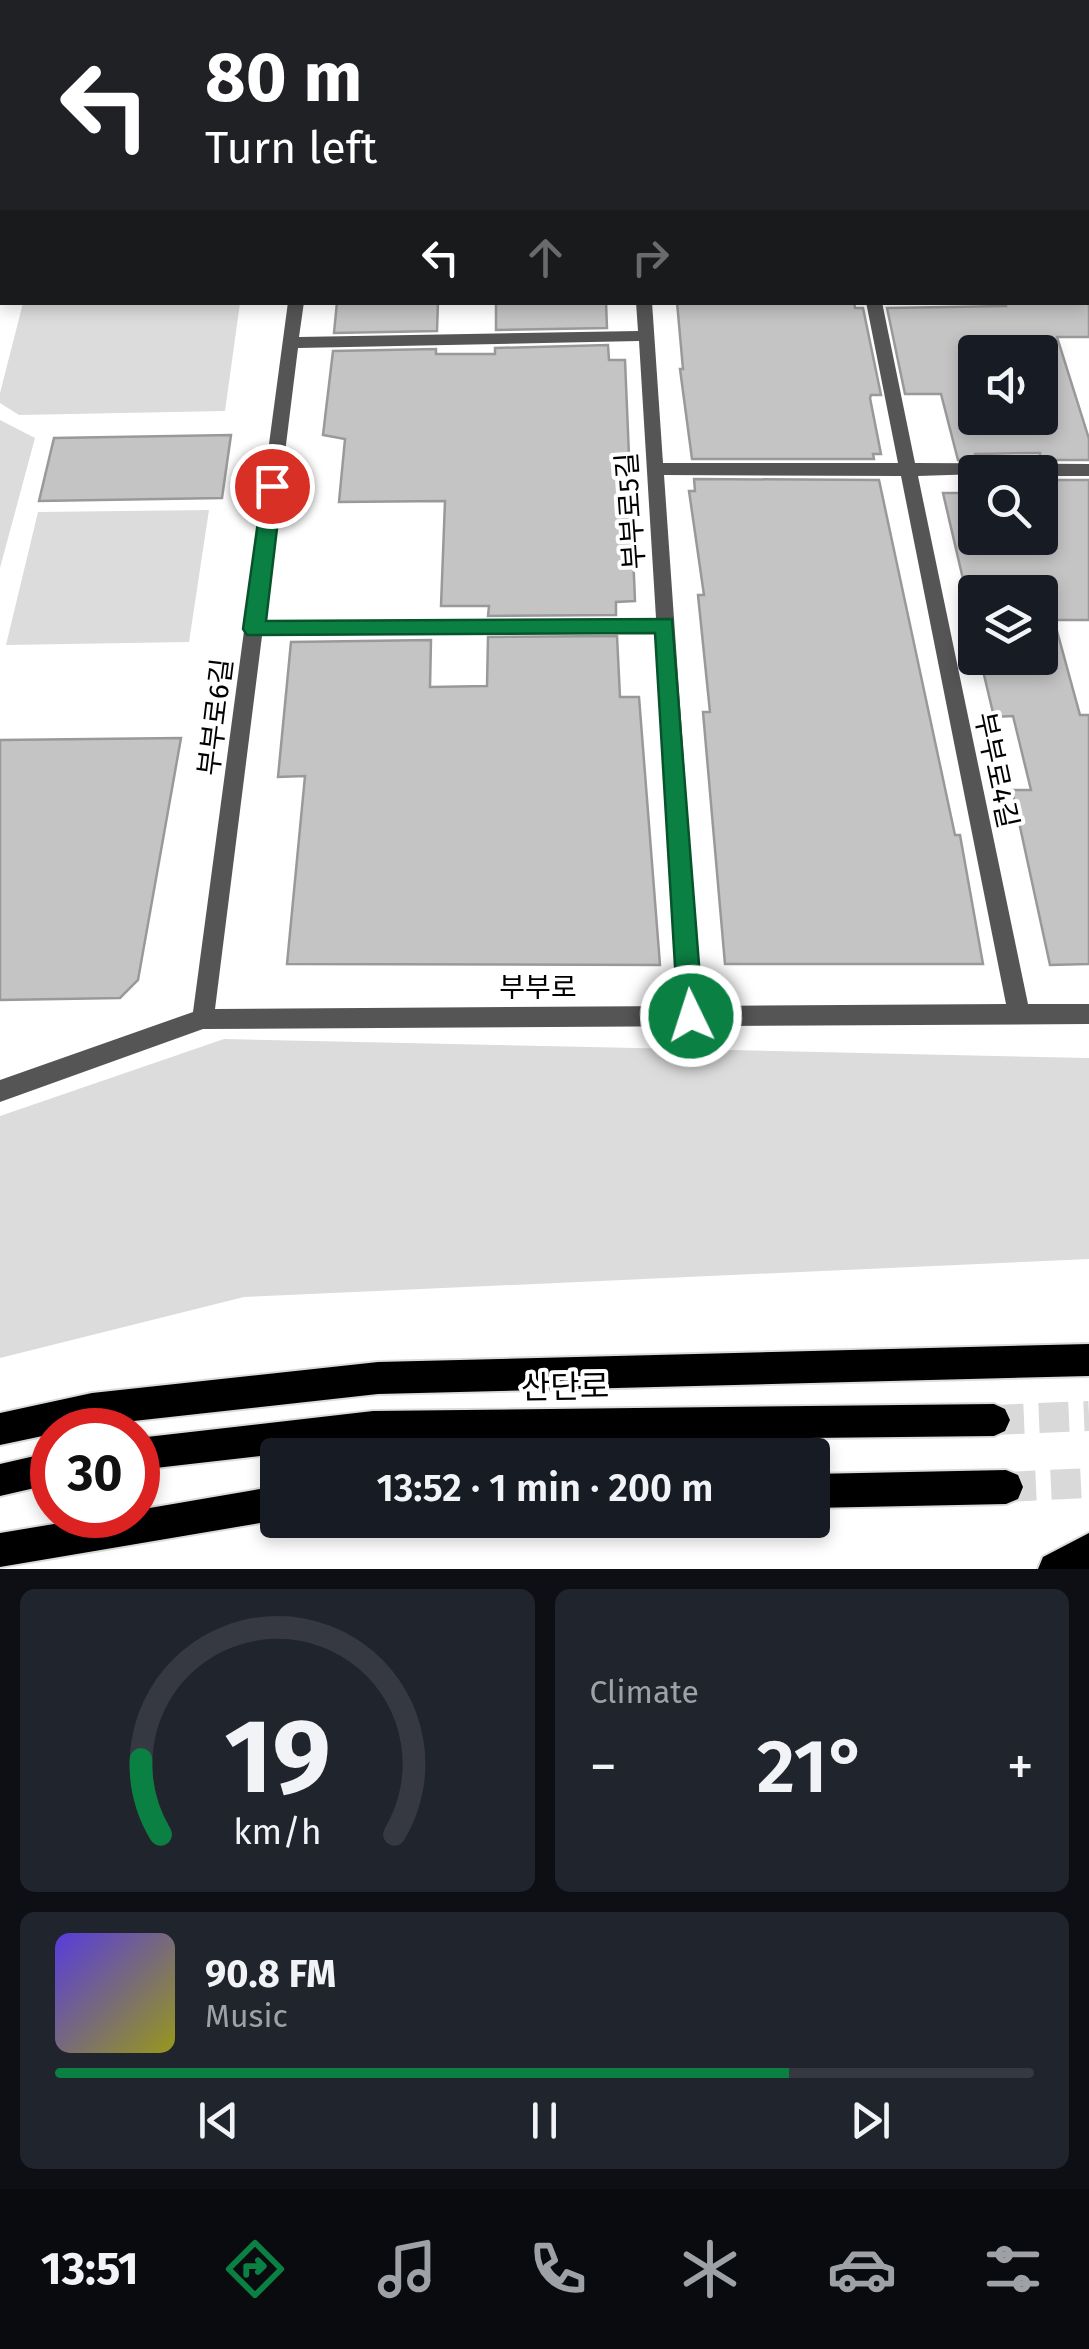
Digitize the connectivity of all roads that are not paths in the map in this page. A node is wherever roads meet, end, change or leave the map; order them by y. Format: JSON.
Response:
{"nodes":[{"id":1,"x":296,"y":305,"type":"edge"},
{"id":2,"x":644,"y":305,"type":"edge"},
{"id":3,"x":875,"y":305,"type":"edge"},
{"id":4,"x":646,"y":336,"type":"junction"},
{"id":5,"x":291,"y":343,"type":"junction"},
{"id":6,"x":655,"y":469,"type":"junction"},
{"id":7,"x":908,"y":470,"type":"junction"},
{"id":8,"x":1089,"y":470,"type":"edge"},
{"id":9,"x":665,"y":625,"type":"junction"},
{"id":10,"x":254,"y":629,"type":"junction"},
{"id":11,"x":1019,"y":1014,"type":"junction"},
{"id":12,"x":1089,"y":1014,"type":"edge"},
{"id":13,"x":691,"y":1016,"type":"junction"},
{"id":14,"x":203,"y":1019,"type":"junction"},
{"id":15,"x":0,"y":1091,"type":"edge"},
{"id":16,"x":1089,"y":1360,"type":"edge"},
{"id":17,"x":994,"y":1420,"type":"tunnel mouth"},
{"id":18,"x":0,"y":1430,"type":"edge"},
{"id":19,"x":160,"y":1451,"type":"edge"},
{"id":20,"x":30,"y":1473,"type":"edge"},
{"id":21,"x":0,"y":1480,"type":"edge"},
{"id":22,"x":1006,"y":1486,"type":"tunnel mouth"},
{"id":23,"x":830,"y":1490,"type":"edge"},
{"id":24,"x":260,"y":1506,"type":"edge"},
{"id":25,"x":0,"y":1550,"type":"edge"},
{"id":26,"x":1089,"y":1550,"type":"edge"},
{"id":27,"x":1055,"y":1569,"type":"edge"}],
"edges":[{"from":1,"to":5,"type":"street","name":"부부로6길"},
{"from":2,"to":4,"type":"street","name":"부부로5길"},
{"from":3,"to":7,"type":"street","name":"부부로4길"},
{"from":4,"to":5,"type":"street"},
{"from":4,"to":6,"type":"street","name":"부부로5길"},
{"from":5,"to":10,"type":"street","name":"부부로6길"},
{"from":6,"to":7,"type":"street"},
{"from":6,"to":9,"type":"street","name":"부부로5길"},
{"from":7,"to":8,"type":"street"},
{"from":7,"to":11,"type":"street","name":"부부로4길"},
{"from":9,"to":10,"type":"street"},
{"from":9,"to":13,"type":"street","name":"부부로5길"},
{"from":10,"to":14,"type":"street","name":"부부로6길"},
{"from":11,"to":12,"type":"street","name":"부부로"},
{"from":11,"to":13,"type":"street","name":"부부로"},
{"from":13,"to":14,"type":"street","name":"부부로"},
{"from":14,"to":15,"type":"street","name":"부부로"},
{"from":16,"to":18,"type":"main road"},
{"from":17,"to":19,"type":"main road","name":"산단로"},
{"from":20,"to":21,"type":"main road"},
{"from":22,"to":23,"type":"main road"},
{"from":24,"to":25,"type":"main road"},
{"from":26,"to":27,"type":"main road"}]}
